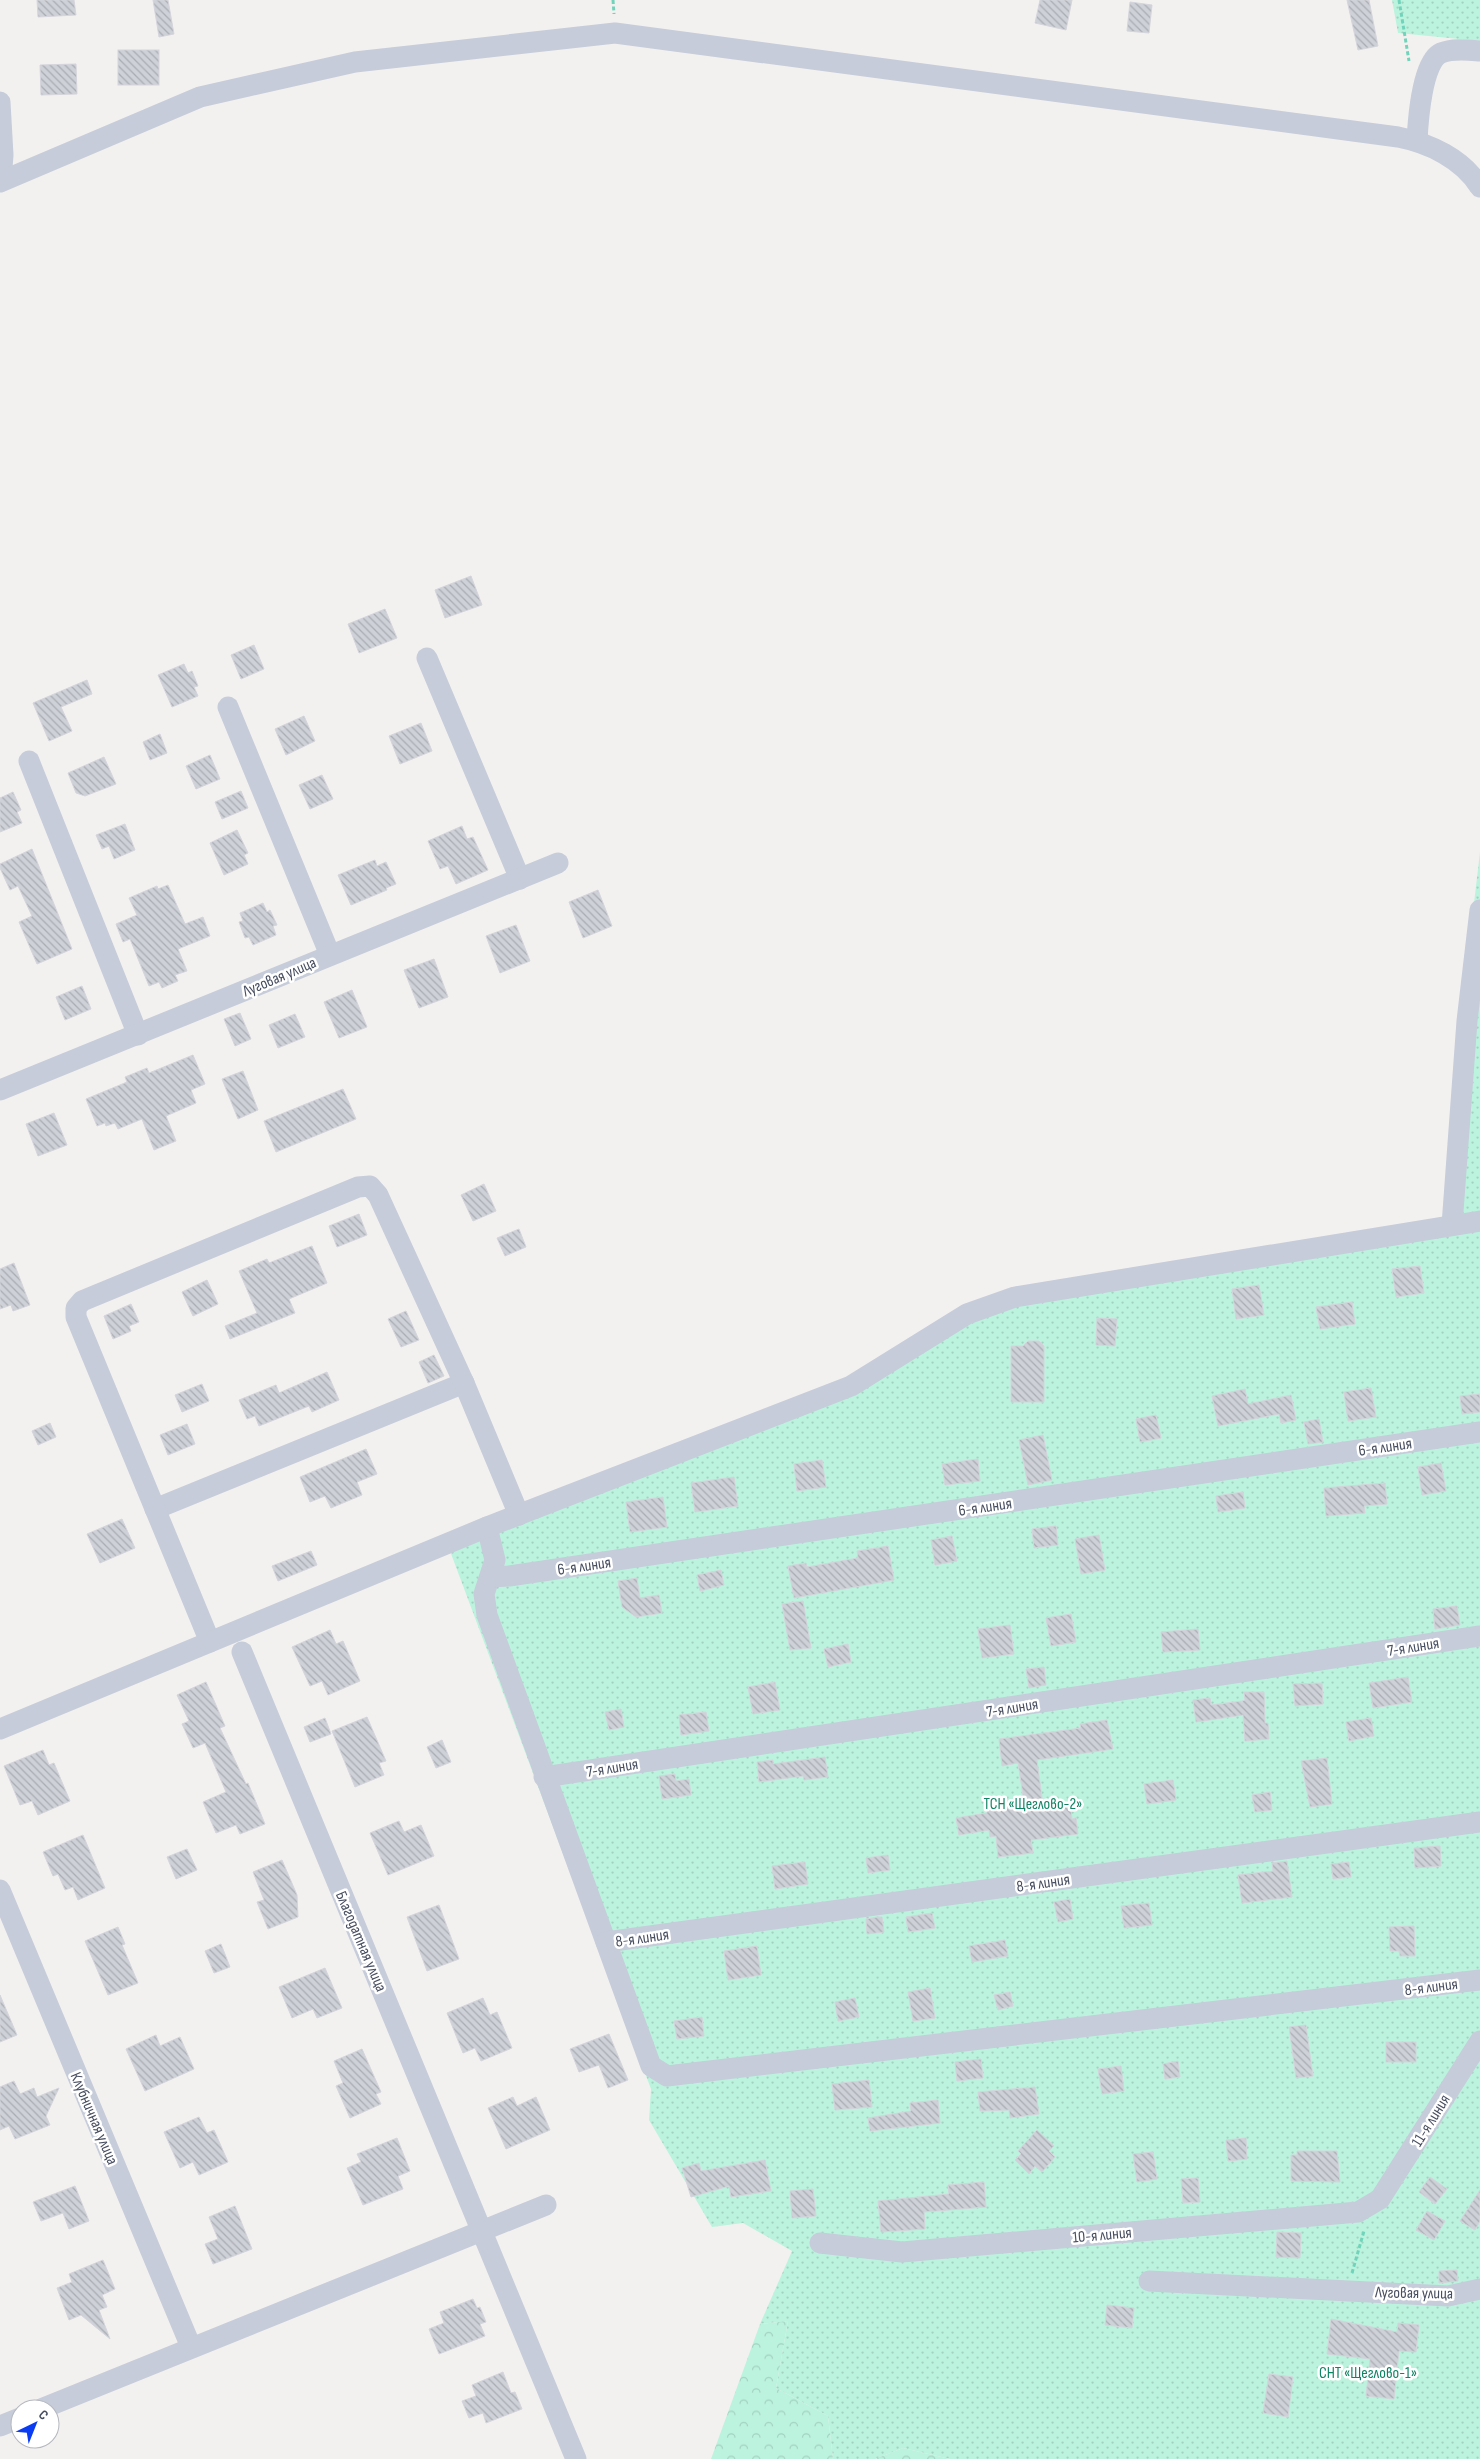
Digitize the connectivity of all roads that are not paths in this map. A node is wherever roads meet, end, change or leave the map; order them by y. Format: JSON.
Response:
{"nodes":[{"id":1,"x":1480,"y":52,"type":"edge"},
{"id":2,"x":0,"y":102,"type":"edge"},
{"id":3,"x":1417,"y":141,"type":"junction"},
{"id":4,"x":1,"y":181,"type":"edge"},
{"id":5,"x":1480,"y":187,"type":"edge"},
{"id":6,"x":427,"y":658,"type":"dead end"},
{"id":7,"x":228,"y":707,"type":"dead end"},
{"id":8,"x":28,"y":761,"type":"dead end"},
{"id":9,"x":558,"y":864,"type":"dead end"},
{"id":10,"x":520,"y":879,"type":"junction"},
{"id":11,"x":1480,"y":910,"type":"edge"},
{"id":12,"x":330,"y":956,"type":"junction"},
{"id":13,"x":1473,"y":1020,"type":"edge"},
{"id":14,"x":138,"y":1035,"type":"junction"},
{"id":15,"x":0,"y":1090,"type":"edge"},
{"id":16,"x":1480,"y":1221,"type":"edge"},
{"id":17,"x":1452,"y":1225,"type":"junction"},
{"id":18,"x":464,"y":1383,"type":"junction"},
{"id":19,"x":1480,"y":1432,"type":"edge"},
{"id":20,"x":155,"y":1509,"type":"junction"},
{"id":21,"x":519,"y":1514,"type":"junction"},
{"id":22,"x":487,"y":1527,"type":"junction"},
{"id":23,"x":490,"y":1576,"type":"junction"},
{"id":24,"x":1480,"y":1636,"type":"edge"},
{"id":25,"x":210,"y":1642,"type":"junction"},
{"id":26,"x":242,"y":1652,"type":"dead end"},
{"id":27,"x":0,"y":1729,"type":"edge"},
{"id":28,"x":544,"y":1777,"type":"junction"},
{"id":29,"x":1480,"y":1822,"type":"edge"},
{"id":30,"x":0,"y":1890,"type":"edge"},
{"id":31,"x":606,"y":1942,"type":"junction"},
{"id":32,"x":1480,"y":1980,"type":"edge"},
{"id":33,"x":1480,"y":2041,"type":"edge"},
{"id":34,"x":1380,"y":2199,"type":"joint"},
{"id":35,"x":546,"y":2204,"type":"dead end"},
{"id":36,"x":482,"y":2230,"type":"junction"},
{"id":37,"x":820,"y":2243,"type":"dead end"},
{"id":38,"x":1149,"y":2281,"type":"dead end"},
{"id":39,"x":1480,"y":2289,"type":"edge"},
{"id":40,"x":191,"y":2347,"type":"junction"},
{"id":41,"x":60,"y":2402,"type":"edge"},
{"id":42,"x":576,"y":2459,"type":"edge"}],
"edges":[{"from":1,"to":3,"type":"street"},
{"from":2,"to":4,"type":"street"},
{"from":3,"to":4,"type":"street"},
{"from":3,"to":5,"type":"street"},
{"from":6,"to":10,"type":"street"},
{"from":7,"to":12,"type":"street"},
{"from":8,"to":14,"type":"street"},
{"from":9,"to":10,"type":"street","name":"Луговая улица"},
{"from":10,"to":12,"type":"street","name":"Луговая улица"},
{"from":11,"to":13,"type":"street"},
{"from":12,"to":14,"type":"street","name":"Луговая улица"},
{"from":13,"to":17,"type":"street"},
{"from":14,"to":15,"type":"street","name":"Луговая улица"},
{"from":16,"to":17,"type":"street"},
{"from":17,"to":21,"type":"street"},
{"from":18,"to":20,"type":"street"},
{"from":18,"to":20,"type":"street"},
{"from":18,"to":21,"type":"street"},
{"from":19,"to":23,"type":"street","name":"6-я линия"},
{"from":20,"to":25,"type":"street"},
{"from":21,"to":22,"type":"street"},
{"from":22,"to":23,"type":"street"},
{"from":22,"to":25,"type":"street"},
{"from":23,"to":28,"type":"street"},
{"from":24,"to":28,"type":"street","name":"7-я линия"},
{"from":25,"to":27,"type":"street"},
{"from":26,"to":36,"type":"street","name":"Благодатная улица"},
{"from":28,"to":31,"type":"street"},
{"from":29,"to":31,"type":"street","name":"8-я линия"},
{"from":30,"to":40,"type":"street","name":"Клубничная улица"},
{"from":31,"to":32,"type":"street","name":"8-я линия"},
{"from":33,"to":34,"type":"street","name":"11-я линия"},
{"from":34,"to":37,"type":"street","name":"10-я линия"},
{"from":35,"to":36,"type":"street"},
{"from":36,"to":40,"type":"street"},
{"from":36,"to":42,"type":"street","name":"Благодатная улица"},
{"from":38,"to":39,"type":"street","name":"Луговая улица"},
{"from":40,"to":41,"type":"street"}]}
